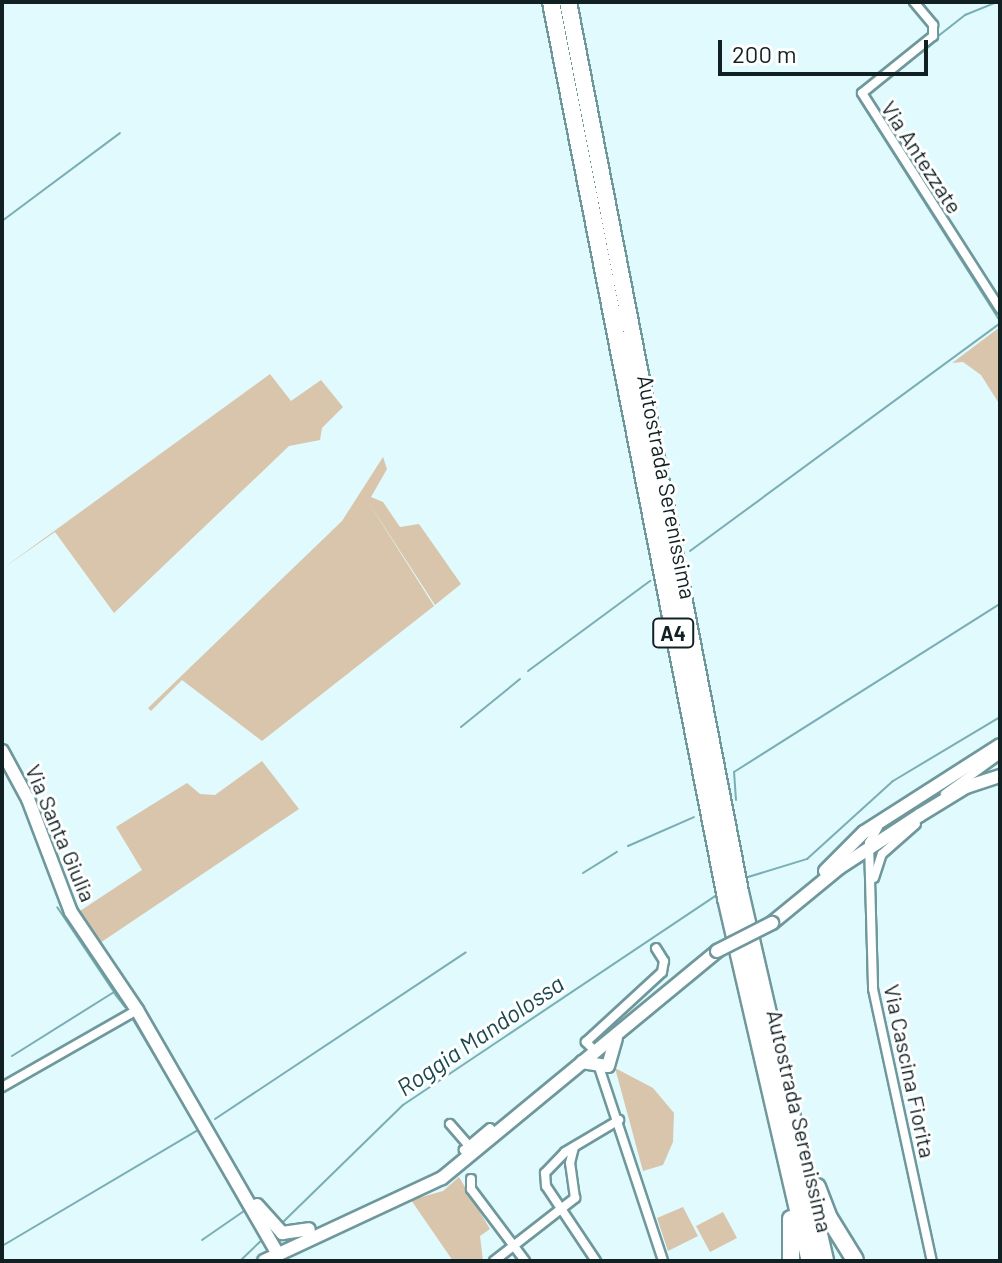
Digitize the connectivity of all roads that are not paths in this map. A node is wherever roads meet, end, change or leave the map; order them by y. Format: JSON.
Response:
{"nodes":[{"id":1,"x":551,"y":2,"type":"edge"},
{"id":2,"x":568,"y":2,"type":"edge"},
{"id":3,"x":914,"y":2,"type":"edge"},
{"id":4,"x":1000,"y":309,"type":"edge"},
{"id":5,"x":1000,"y":745,"type":"edge"},
{"id":6,"x":2,"y":751,"type":"edge"},
{"id":7,"x":1000,"y":754,"type":"edge"},
{"id":8,"x":1000,"y":776,"type":"edge"},
{"id":9,"x":956,"y":793,"type":"junction"},
{"id":10,"x":920,"y":815,"type":"junction"},
{"id":11,"x":887,"y":819,"type":"junction"},
{"id":12,"x":876,"y":837,"type":"junction"},
{"id":13,"x":869,"y":850,"type":"junction"},
{"id":14,"x":848,"y":862,"type":"junction"},
{"id":15,"x":872,"y":886,"type":"junction"},
{"id":16,"x":809,"y":893,"type":"junction"},
{"id":17,"x":656,"y":948,"type":"dead end"},
{"id":18,"x":137,"y":1010,"type":"junction"},
{"id":19,"x":766,"y":1046,"type":"junction"},
{"id":20,"x":598,"y":1059,"type":"junction"},
{"id":21,"x":2,"y":1087,"type":"edge"},
{"id":22,"x":619,"y":1120,"type":"junction"},
{"id":23,"x":450,"y":1124,"type":"dead end"},
{"id":24,"x":490,"y":1128,"type":"dead end"},
{"id":25,"x":574,"y":1146,"type":"junction"},
{"id":26,"x":468,"y":1154,"type":"junction"},
{"id":27,"x":557,"y":1158,"type":"junction"},
{"id":28,"x":570,"y":1163,"type":"junction"},
{"id":29,"x":245,"y":1195,"type":"junction"},
{"id":30,"x":562,"y":1210,"type":"junction"},
{"id":31,"x":335,"y":1226,"type":"junction"},
{"id":32,"x":514,"y":1246,"type":"junction"},
{"id":33,"x":280,"y":1256,"type":"edge"},
{"id":34,"x":855,"y":1260,"type":"edge"},
{"id":35,"x":264,"y":1261,"type":"edge"},
{"id":36,"x":494,"y":1261,"type":"edge"},
{"id":37,"x":525,"y":1261,"type":"edge"},
{"id":38,"x":596,"y":1261,"type":"edge"},
{"id":39,"x":663,"y":1261,"type":"edge"},
{"id":40,"x":791,"y":1261,"type":"edge"},
{"id":41,"x":810,"y":1261,"type":"edge"},
{"id":42,"x":825,"y":1261,"type":"edge"},
{"id":43,"x":932,"y":1261,"type":"edge"}],
"edges":[{"from":1,"to":19,"type":"highway","name":"Autostrada Serenissima","number":"A4"},
{"from":2,"to":19,"type":"highway","name":"Autostrada Serenissima","number":"A4"},
{"from":3,"to":4,"type":"street","name":"Via Antezzate"},
{"from":5,"to":11,"type":"street"},
{"from":6,"to":18,"type":"street","name":"Via Santa Giulia"},
{"from":7,"to":10,"type":"street"},
{"from":8,"to":9,"type":"street"},
{"from":9,"to":10,"type":"street"},
{"from":9,"to":15,"type":"street"},
{"from":10,"to":12,"type":"street"},
{"from":11,"to":12,"type":"street"},
{"from":11,"to":16,"type":"street"},
{"from":12,"to":13,"type":"street"},
{"from":13,"to":14,"type":"street"},
{"from":13,"to":15,"type":"street","name":"Via Cascina Fiorita"},
{"from":14,"to":15,"type":"street"},
{"from":14,"to":16,"type":"street"},
{"from":15,"to":43,"type":"street","name":"Via Cascina Fiorita"},
{"from":16,"to":20,"type":"street","bridge":true},
{"from":17,"to":20,"type":"street"},
{"from":18,"to":21,"type":"street"},
{"from":18,"to":29,"type":"street","name":"Via Santa Giulia"},
{"from":19,"to":34,"type":"highway"},
{"from":19,"to":40,"type":"highway"},
{"from":19,"to":41,"type":"highway","name":"Autostrada Serenissima","number":"A4"},
{"from":19,"to":42,"type":"highway","name":"Autostrada Serenissima","number":"A4"},
{"from":20,"to":22,"type":"street"},
{"from":20,"to":26,"type":"street"},
{"from":22,"to":25,"type":"street"},
{"from":22,"to":39,"type":"street"},
{"from":23,"to":26,"type":"street"},
{"from":24,"to":26,"type":"street"},
{"from":25,"to":27,"type":"street"},
{"from":25,"to":28,"type":"street"},
{"from":26,"to":31,"type":"street"},
{"from":26,"to":32,"type":"street"},
{"from":27,"to":28,"type":"street"},
{"from":27,"to":30,"type":"street"},
{"from":28,"to":30,"type":"street"},
{"from":29,"to":31,"type":"street"},
{"from":29,"to":33,"type":"street","name":"Via Santa Giulia"},
{"from":30,"to":32,"type":"street"},
{"from":30,"to":38,"type":"street"},
{"from":31,"to":33,"type":"street"},
{"from":32,"to":36,"type":"street"},
{"from":32,"to":37,"type":"street"},
{"from":33,"to":35,"type":"street"}]}
